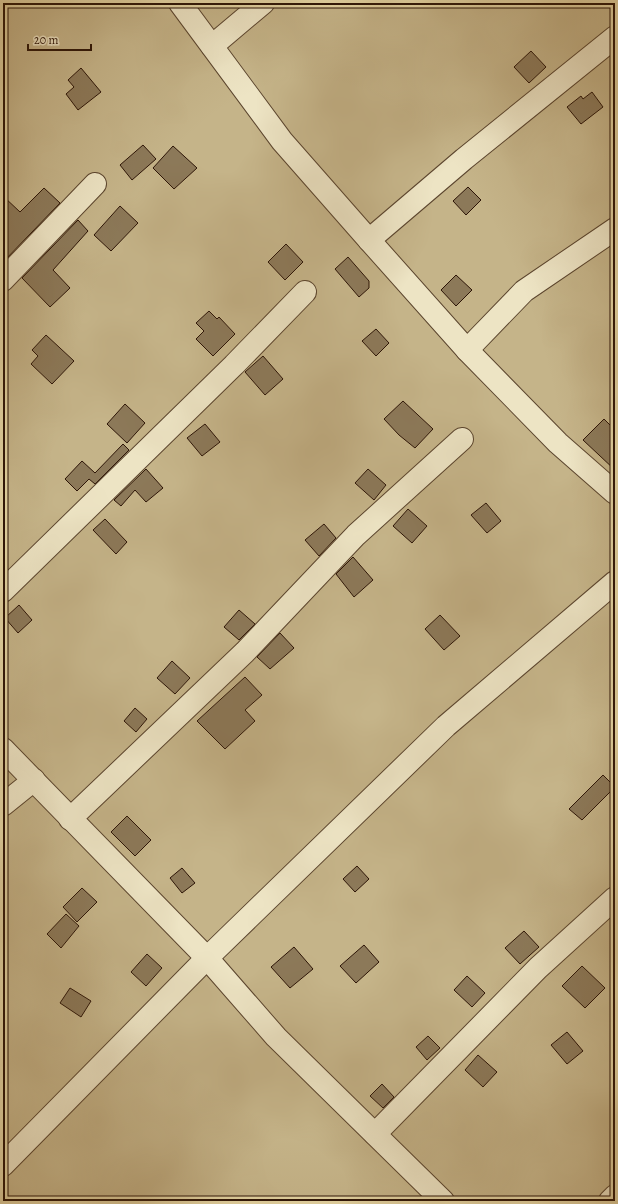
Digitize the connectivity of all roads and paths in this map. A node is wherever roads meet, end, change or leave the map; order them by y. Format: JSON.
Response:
{"nodes":[{"id":1,"x":180,"y":3,"type":"edge"},
{"id":2,"x":263,"y":3,"type":"edge"},
{"id":3,"x":615,"y":38,"type":"edge"},
{"id":4,"x":212,"y":46,"type":"junction"},
{"id":5,"x":95,"y":184,"type":"dead end"},
{"id":6,"x":612,"y":237,"type":"edge"},
{"id":7,"x":369,"y":240,"type":"junction"},
{"id":8,"x":3,"y":280,"type":"edge"},
{"id":9,"x":305,"y":292,"type":"dead end"},
{"id":10,"x":467,"y":350,"type":"junction"},
{"id":11,"x":462,"y":439,"type":"dead end"},
{"id":12,"x":615,"y":493,"type":"edge"},
{"id":13,"x":615,"y":582,"type":"edge"},
{"id":14,"x":3,"y":591,"type":"edge"},
{"id":15,"x":3,"y":749,"type":"edge"},
{"id":16,"x":34,"y":780,"type":"junction"},
{"id":17,"x":3,"y":805,"type":"edge"},
{"id":18,"x":70,"y":819,"type":"junction"},
{"id":19,"x":615,"y":898,"type":"edge"},
{"id":20,"x":207,"y":958,"type":"junction"},
{"id":21,"x":375,"y":1134,"type":"junction"},
{"id":22,"x":3,"y":1166,"type":"edge"},
{"id":23,"x":615,"y":1196,"type":"edge"},
{"id":24,"x":443,"y":1201,"type":"edge"},
{"id":25,"x":610,"y":1201,"type":"edge"}],
"edges":[{"from":1,"to":4,"type":"street"},
{"from":2,"to":4,"type":"street"},
{"from":3,"to":7,"type":"street"},
{"from":4,"to":7,"type":"street"},
{"from":5,"to":8,"type":"street"},
{"from":6,"to":10,"type":"street"},
{"from":7,"to":10,"type":"street"},
{"from":9,"to":14,"type":"street"},
{"from":10,"to":12,"type":"street"},
{"from":11,"to":18,"type":"street"},
{"from":13,"to":20,"type":"street"},
{"from":15,"to":16,"type":"street"},
{"from":16,"to":17,"type":"street"},
{"from":16,"to":18,"type":"street"},
{"from":18,"to":20,"type":"street"},
{"from":19,"to":21,"type":"street"},
{"from":20,"to":21,"type":"street"},
{"from":20,"to":22,"type":"street"},
{"from":21,"to":24,"type":"street"},
{"from":23,"to":25,"type":"street"}]}
